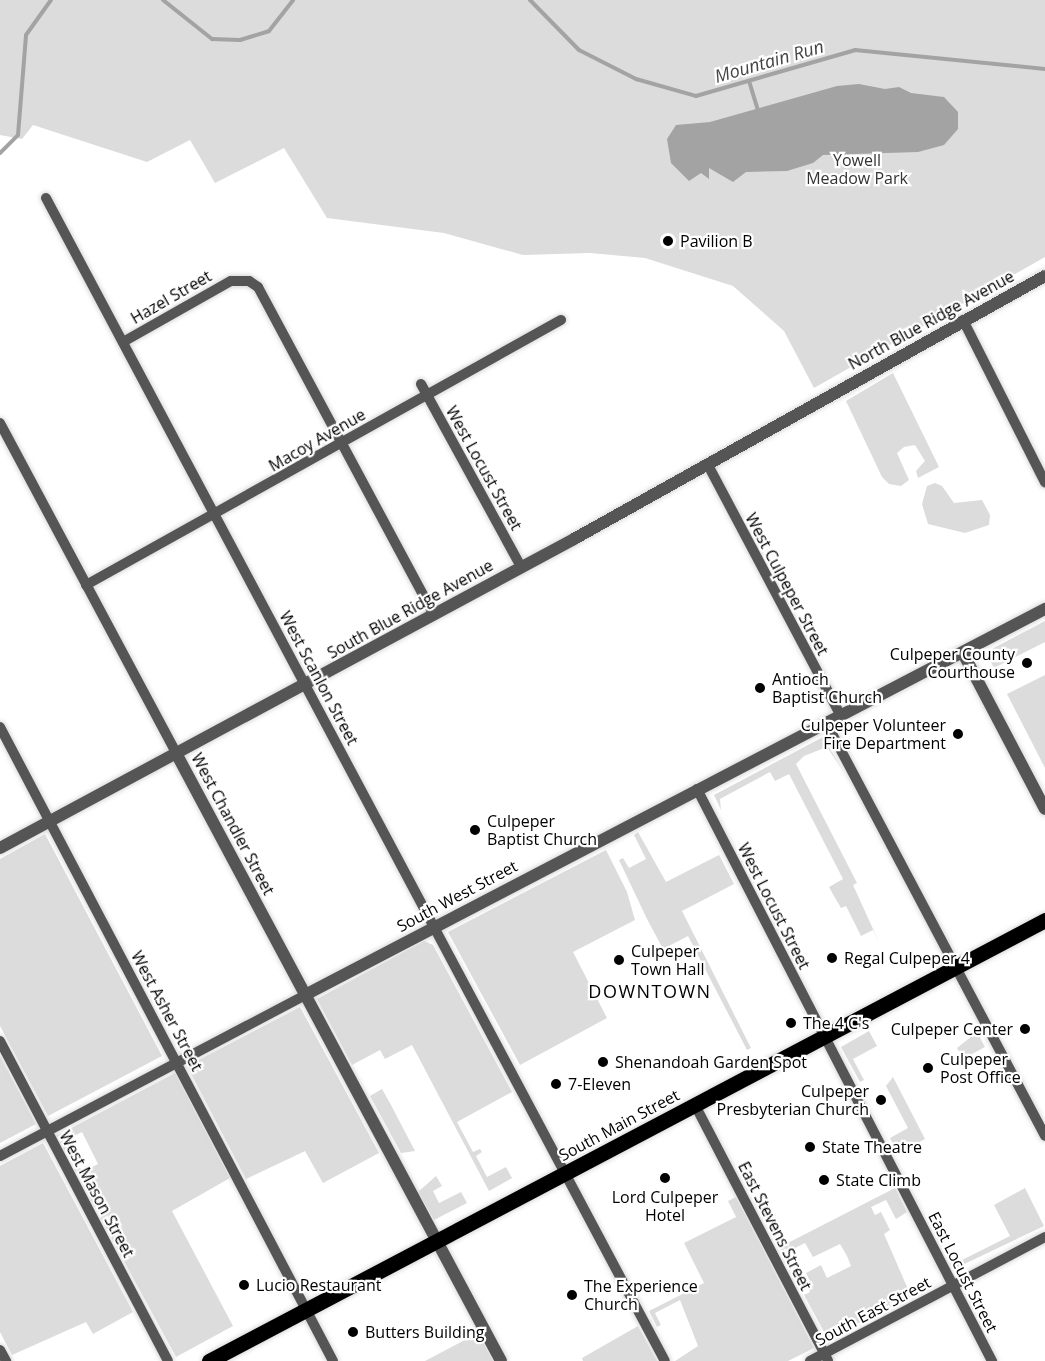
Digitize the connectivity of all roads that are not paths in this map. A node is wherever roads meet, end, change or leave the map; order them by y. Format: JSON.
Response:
{"nodes":[{"id":1,"x":46,"y":198,"type":"dead end"},
{"id":2,"x":1045,"y":276,"type":"edge"},
{"id":3,"x":561,"y":320,"type":"dead end"},
{"id":4,"x":963,"y":320,"type":"junction"},
{"id":5,"x":123,"y":342,"type":"junction"},
{"id":6,"x":421,"y":384,"type":"dead end"},
{"id":7,"x":832,"y":393,"type":"joint"},
{"id":8,"x":427,"y":395,"type":"junction"},
{"id":9,"x":0,"y":423,"type":"edge"},
{"id":10,"x":342,"y":444,"type":"junction"},
{"id":11,"x":708,"y":465,"type":"junction"},
{"id":12,"x":1045,"y":482,"type":"edge"},
{"id":13,"x":215,"y":515,"type":"junction"},
{"id":14,"x":521,"y":567,"type":"junction"},
{"id":15,"x":86,"y":585,"type":"junction"},
{"id":16,"x":1045,"y":609,"type":"edge"},
{"id":17,"x":433,"y":614,"type":"junction"},
{"id":18,"x":963,"y":653,"type":"junction"},
{"id":19,"x":306,"y":685,"type":"junction"},
{"id":20,"x":841,"y":716,"type":"junction"},
{"id":21,"x":827,"y":724,"type":"junction"},
{"id":22,"x":0,"y":727,"type":"edge"},
{"id":23,"x":176,"y":753,"type":"junction"},
{"id":24,"x":697,"y":789,"type":"junction"},
{"id":25,"x":1045,"y":808,"type":"edge"},
{"id":26,"x":50,"y":821,"type":"junction"},
{"id":27,"x":0,"y":848,"type":"edge"},
{"id":28,"x":1045,"y":920,"type":"edge"},
{"id":29,"x":435,"y":926,"type":"junction"},
{"id":30,"x":955,"y":968,"type":"junction"},
{"id":31,"x":305,"y":995,"type":"junction"},
{"id":32,"x":824,"y":1037,"type":"junction"},
{"id":33,"x":0,"y":1041,"type":"edge"},
{"id":34,"x":176,"y":1062,"type":"junction"},
{"id":35,"x":695,"y":1105,"type":"junction"},
{"id":36,"x":48,"y":1131,"type":"junction"},
{"id":37,"x":1045,"y":1136,"type":"edge"},
{"id":38,"x":0,"y":1156,"type":"edge"},
{"id":39,"x":566,"y":1173,"type":"junction"},
{"id":40,"x":1045,"y":1237,"type":"edge"},
{"id":41,"x":436,"y":1241,"type":"junction"},
{"id":42,"x":953,"y":1286,"type":"junction"},
{"id":43,"x":306,"y":1310,"type":"junction"},
{"id":44,"x":0,"y":1350,"type":"edge"},
{"id":45,"x":826,"y":1357,"type":"edge"},
{"id":46,"x":6,"y":1361,"type":"edge"},
{"id":47,"x":168,"y":1361,"type":"edge"},
{"id":48,"x":209,"y":1361,"type":"edge"},
{"id":49,"x":333,"y":1361,"type":"edge"},
{"id":50,"x":501,"y":1361,"type":"edge"},
{"id":51,"x":665,"y":1361,"type":"edge"},
{"id":52,"x":810,"y":1361,"type":"edge"},
{"id":53,"x":992,"y":1361,"type":"edge"}],
"edges":[{"from":1,"to":5,"type":"street","name":"West Scanlon Street"},
{"from":2,"to":4,"type":"street","name":"North Blue Ridge Avenue"},
{"from":3,"to":8,"type":"street","name":"Macoy Avenue"},
{"from":4,"to":7,"type":"street","name":"North Blue Ridge Avenue"},
{"from":4,"to":12,"type":"street"},
{"from":5,"to":10,"type":"street","name":"Hazel Street"},
{"from":5,"to":13,"type":"street","name":"West Scanlon Street"},
{"from":6,"to":8,"type":"street","name":"West Locust Street"},
{"from":7,"to":11,"type":"street","name":"South Blue Ridge Avenue"},
{"from":8,"to":10,"type":"street","name":"Macoy Avenue"},
{"from":8,"to":14,"type":"street","name":"West Locust Street"},
{"from":9,"to":15,"type":"street","name":"West Chandler Street"},
{"from":10,"to":13,"type":"street","name":"Macoy Avenue"},
{"from":10,"to":17,"type":"street"},
{"from":11,"to":14,"type":"street","name":"South Blue Ridge Avenue"},
{"from":11,"to":20,"type":"street","name":"West Culpeper Street"},
{"from":13,"to":15,"type":"street","name":"Macoy Avenue"},
{"from":13,"to":19,"type":"street","name":"West Scanlon Street"},
{"from":14,"to":17,"type":"street","name":"South Blue Ridge Avenue"},
{"from":15,"to":23,"type":"street","name":"West Chandler Street"},
{"from":16,"to":18,"type":"street","name":"South West Street"},
{"from":17,"to":19,"type":"street","name":"South Blue Ridge Avenue"},
{"from":18,"to":20,"type":"street","name":"South West Street"},
{"from":18,"to":25,"type":"street"},
{"from":19,"to":23,"type":"street","name":"South Blue Ridge Avenue"},
{"from":19,"to":29,"type":"street","name":"West Scanlon Street"},
{"from":20,"to":21,"type":"street","name":"South West Street"},
{"from":21,"to":24,"type":"street","name":"South West Street"},
{"from":21,"to":30,"type":"street"},
{"from":22,"to":26,"type":"street","name":"West Asher Street"},
{"from":23,"to":26,"type":"street","name":"South Blue Ridge Avenue"},
{"from":23,"to":31,"type":"street","name":"West Chandler Street"},
{"from":24,"to":29,"type":"street","name":"South West Street"},
{"from":24,"to":32,"type":"street","name":"West Locust Street"},
{"from":26,"to":27,"type":"street","name":"South Blue Ridge Avenue"},
{"from":26,"to":34,"type":"street","name":"West Asher Street"},
{"from":28,"to":30,"type":"main road","name":"South Main Street"},
{"from":29,"to":31,"type":"street","name":"South West Street"},
{"from":29,"to":39,"type":"street","name":"West Scanlon Street"},
{"from":30,"to":32,"type":"main road","name":"South Main Street"},
{"from":30,"to":37,"type":"street"},
{"from":31,"to":34,"type":"street","name":"South West Street"},
{"from":31,"to":41,"type":"street","name":"West Chandler Street"},
{"from":32,"to":35,"type":"main road","name":"South Main Street"},
{"from":32,"to":42,"type":"street","name":"East Locust Street"},
{"from":33,"to":36,"type":"street","name":"West Mason Street"},
{"from":34,"to":36,"type":"street","name":"South West Street"},
{"from":34,"to":43,"type":"street","name":"West Asher Street"},
{"from":35,"to":39,"type":"main road","name":"South Main Street"},
{"from":35,"to":45,"type":"street","name":"East Stevens Street"},
{"from":36,"to":38,"type":"street","name":"South West Street"},
{"from":36,"to":47,"type":"street","name":"West Mason Street"},
{"from":39,"to":41,"type":"main road","name":"South Main Street"},
{"from":39,"to":51,"type":"street","name":"West Scanlon Street"},
{"from":40,"to":42,"type":"street","name":"South East Street"},
{"from":41,"to":43,"type":"main road","name":"South Main Street"},
{"from":41,"to":50,"type":"street","name":"West Chandler Street"},
{"from":42,"to":45,"type":"street","name":"South East Street"},
{"from":42,"to":53,"type":"street","name":"East Locust Street"},
{"from":43,"to":48,"type":"main road","name":"South Main Street"},
{"from":43,"to":49,"type":"street","name":"West Asher Street"},
{"from":44,"to":46,"type":"street"},
{"from":45,"to":52,"type":"street","name":"South East Street"}]}
